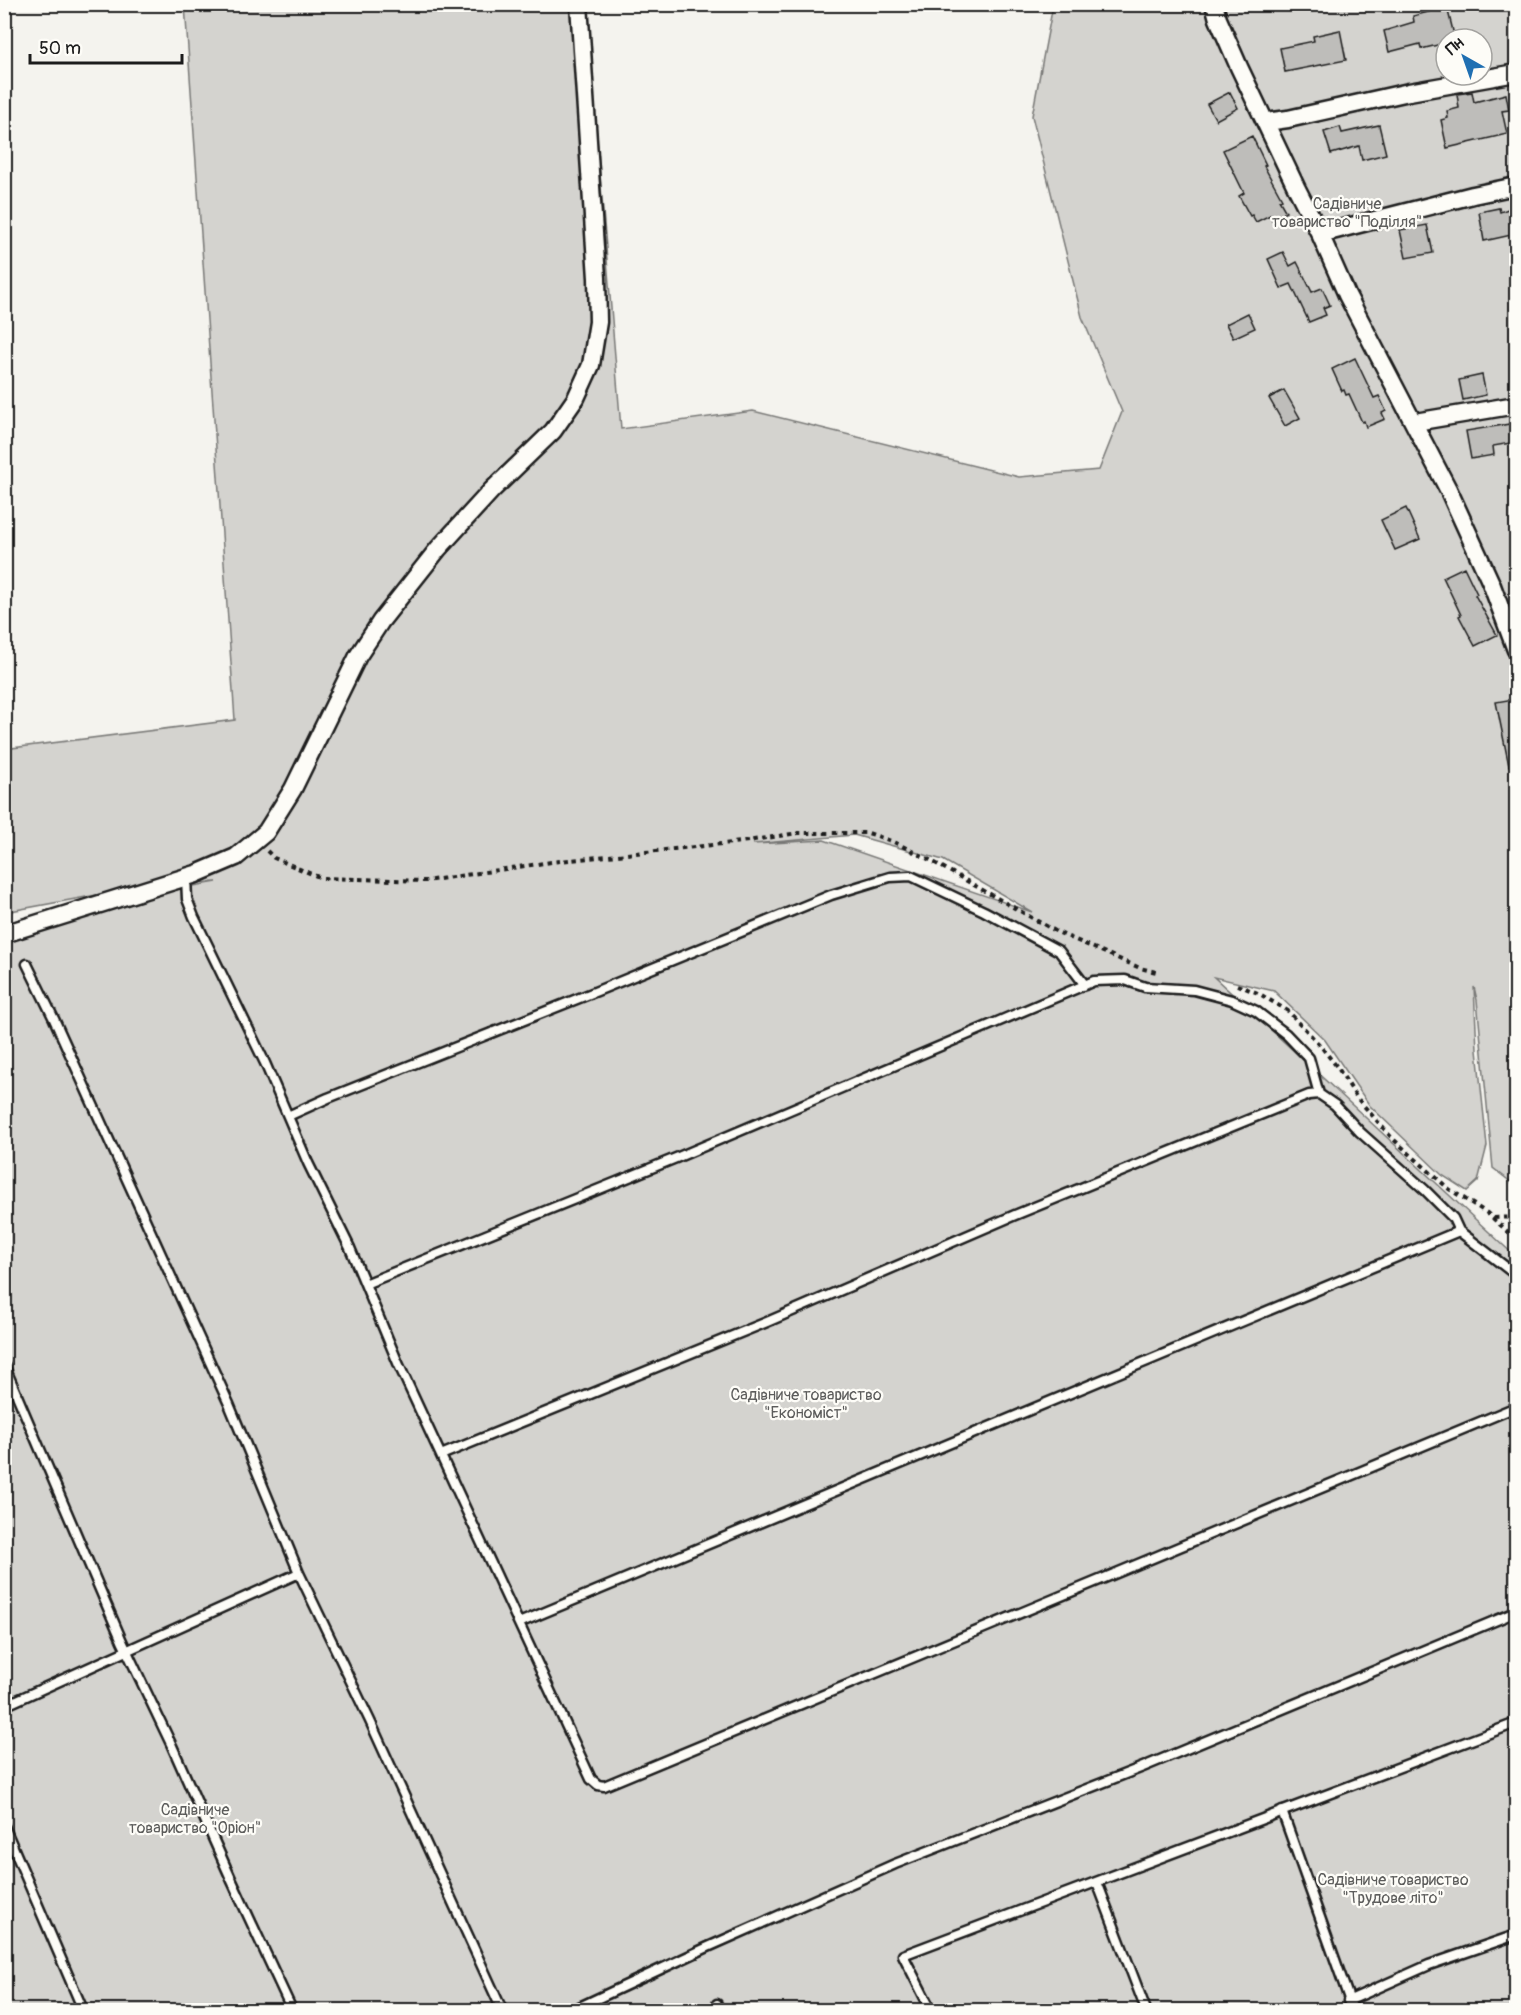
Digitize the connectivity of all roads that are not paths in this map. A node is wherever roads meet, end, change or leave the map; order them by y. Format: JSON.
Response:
{"nodes":[{"id":1,"x":579,"y":4,"type":"edge"},
{"id":2,"x":1214,"y":4,"type":"edge"},
{"id":3,"x":1516,"y":73,"type":"edge"},
{"id":4,"x":1266,"y":122,"type":"junction"},
{"id":5,"x":1516,"y":186,"type":"edge"},
{"id":6,"x":1320,"y":234,"type":"junction"},
{"id":7,"x":1516,"y":405,"type":"edge"},
{"id":8,"x":1414,"y":422,"type":"junction"},
{"id":9,"x":1512,"y":621,"type":"edge"},
{"id":10,"x":1516,"y":650,"type":"edge"},
{"id":11,"x":186,"y":877,"type":"junction"},
{"id":12,"x":4,"y":934,"type":"edge"},
{"id":13,"x":27,"y":964,"type":"dead end"},
{"id":14,"x":1085,"y":985,"type":"junction"},
{"id":15,"x":1319,"y":1094,"type":"junction"},
{"id":16,"x":288,"y":1116,"type":"junction"},
{"id":17,"x":1459,"y":1231,"type":"junction"},
{"id":18,"x":1516,"y":1275,"type":"edge"},
{"id":19,"x":365,"y":1284,"type":"junction"},
{"id":20,"x":4,"y":1365,"type":"edge"},
{"id":21,"x":1516,"y":1407,"type":"edge"},
{"id":22,"x":441,"y":1455,"type":"junction"},
{"id":23,"x":299,"y":1573,"type":"junction"},
{"id":24,"x":1516,"y":1612,"type":"edge"},
{"id":25,"x":519,"y":1623,"type":"junction"},
{"id":26,"x":127,"y":1652,"type":"junction"},
{"id":27,"x":4,"y":1706,"type":"edge"},
{"id":28,"x":1516,"y":1723,"type":"edge"},
{"id":29,"x":1282,"y":1811,"type":"junction"},
{"id":30,"x":4,"y":1826,"type":"edge"},
{"id":31,"x":1097,"y":1882,"type":"junction"},
{"id":32,"x":1516,"y":1935,"type":"edge"},
{"id":33,"x":1348,"y":2001,"type":"junction"},
{"id":34,"x":82,"y":2010,"type":"edge"},
{"id":35,"x":292,"y":2010,"type":"edge"},
{"id":36,"x":502,"y":2010,"type":"edge"},
{"id":37,"x":573,"y":2010,"type":"edge"},
{"id":38,"x":931,"y":2010,"type":"edge"},
{"id":39,"x":1146,"y":2010,"type":"edge"},
{"id":40,"x":1353,"y":2010,"type":"edge"}],
"edges":[{"from":1,"to":11,"type":"street"},
{"from":2,"to":4,"type":"street"},
{"from":3,"to":4,"type":"street"},
{"from":4,"to":6,"type":"street"},
{"from":5,"to":6,"type":"street"},
{"from":6,"to":8,"type":"street"},
{"from":7,"to":8,"type":"street"},
{"from":8,"to":9,"type":"street"},
{"from":9,"to":10,"type":"street"},
{"from":11,"to":12,"type":"street"},
{"from":11,"to":16,"type":"lane"},
{"from":13,"to":23,"type":"lane"},
{"from":14,"to":15,"type":"lane"},
{"from":14,"to":16,"type":"lane"},
{"from":14,"to":19,"type":"lane"},
{"from":15,"to":17,"type":"lane"},
{"from":15,"to":22,"type":"lane"},
{"from":16,"to":19,"type":"lane"},
{"from":17,"to":18,"type":"lane"},
{"from":17,"to":25,"type":"lane"},
{"from":19,"to":22,"type":"lane"},
{"from":20,"to":26,"type":"lane"},
{"from":21,"to":25,"type":"lane"},
{"from":22,"to":25,"type":"lane"},
{"from":23,"to":26,"type":"lane"},
{"from":23,"to":36,"type":"lane"},
{"from":24,"to":37,"type":"lane"},
{"from":26,"to":27,"type":"lane"},
{"from":26,"to":35,"type":"lane"},
{"from":28,"to":29,"type":"lane"},
{"from":29,"to":31,"type":"lane"},
{"from":29,"to":33,"type":"lane"},
{"from":30,"to":34,"type":"lane"},
{"from":31,"to":38,"type":"lane"},
{"from":31,"to":39,"type":"lane"},
{"from":32,"to":33,"type":"lane"},
{"from":33,"to":40,"type":"lane"}]}
